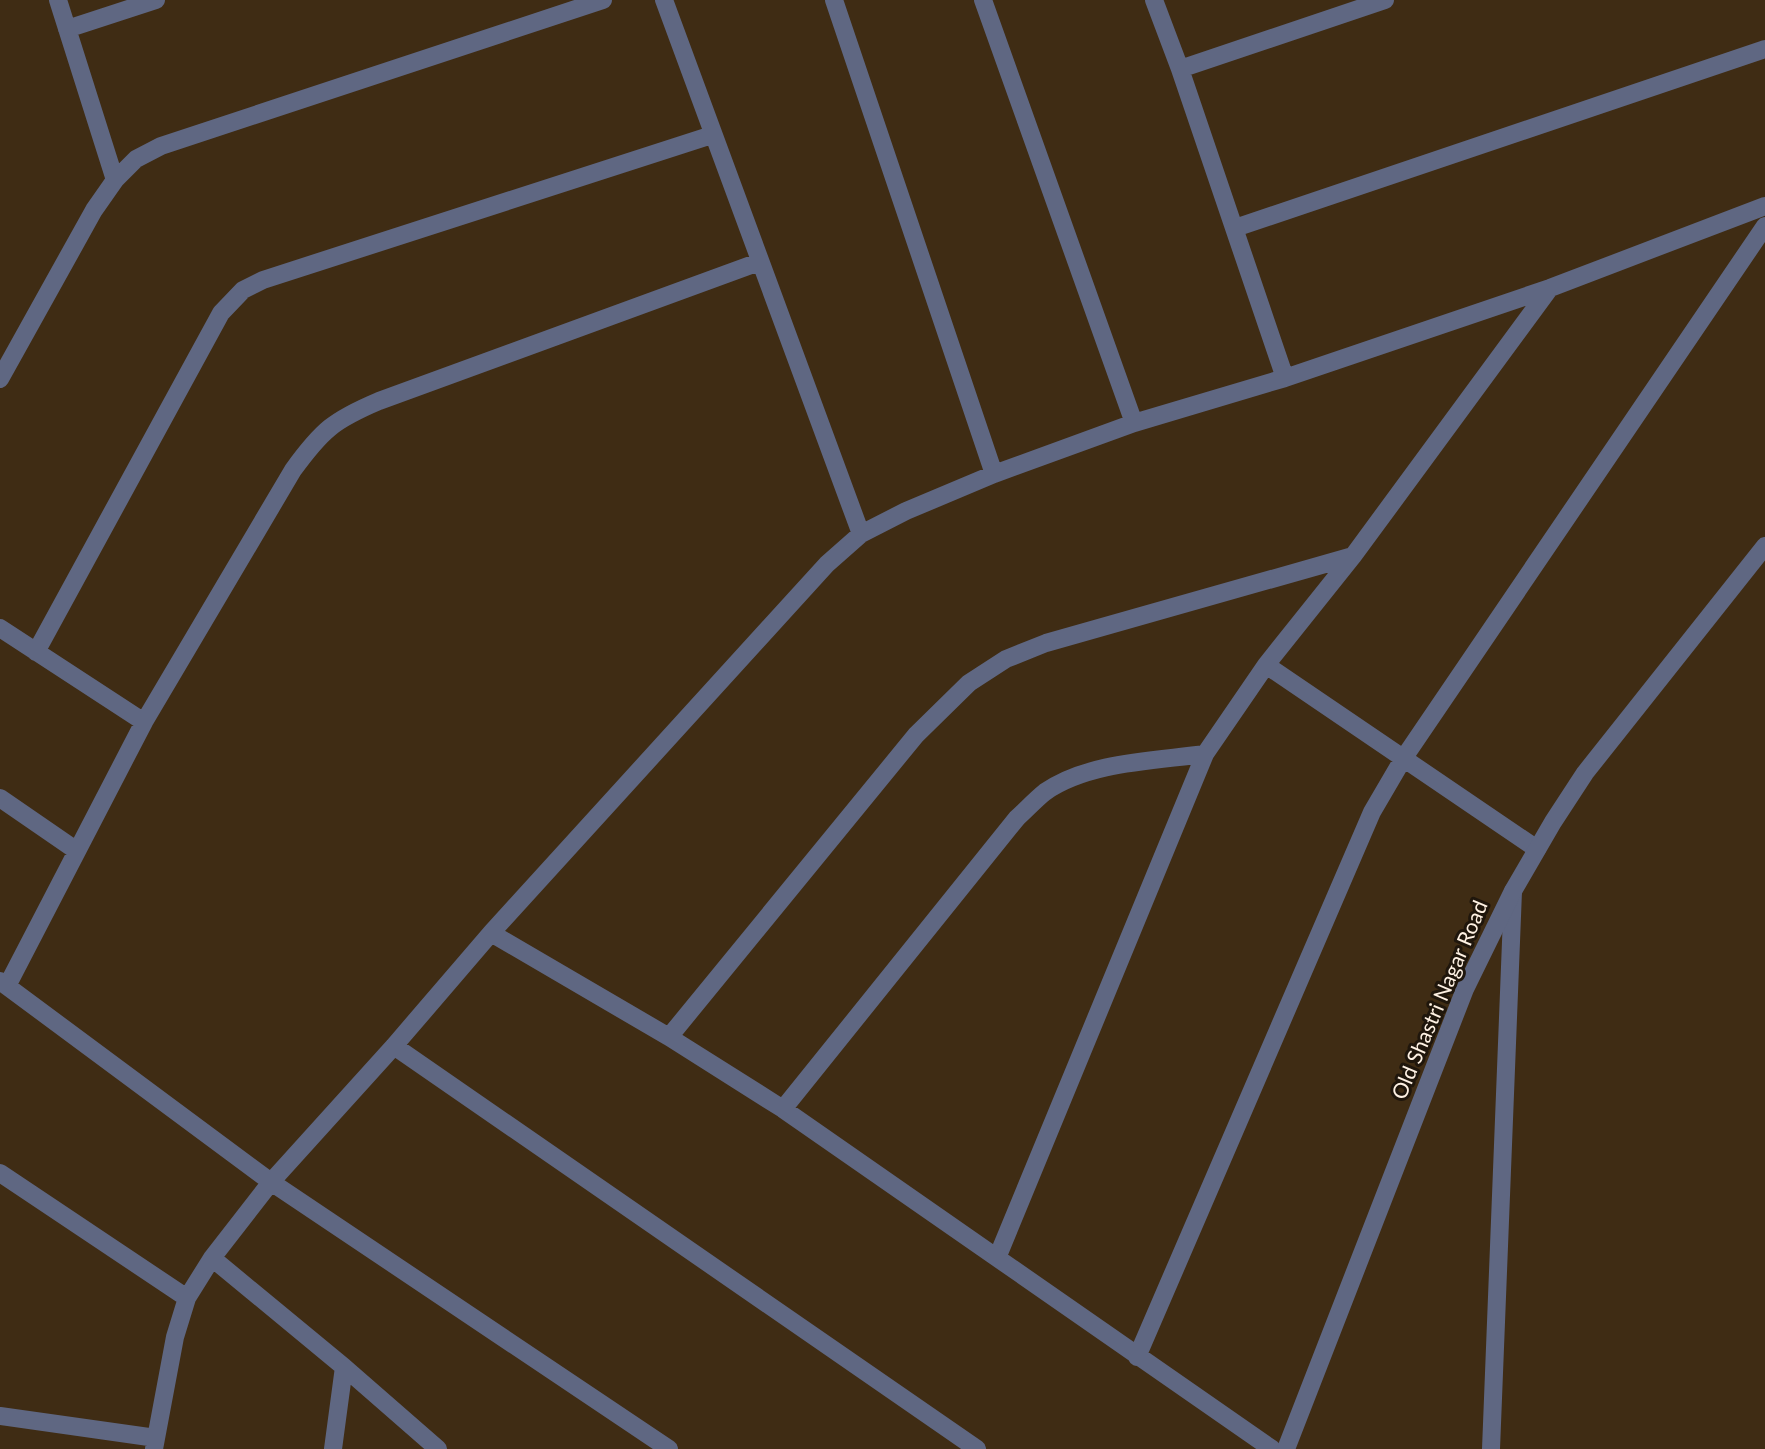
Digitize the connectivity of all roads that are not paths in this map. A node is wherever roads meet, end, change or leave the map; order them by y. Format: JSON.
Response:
{"nodes":[{"id":1,"x":58,"y":0,"type":"edge"},
{"id":2,"x":156,"y":0,"type":"edge"},
{"id":3,"x":603,"y":0,"type":"edge"},
{"id":4,"x":664,"y":0,"type":"edge"},
{"id":5,"x":834,"y":0,"type":"edge"},
{"id":6,"x":983,"y":0,"type":"edge"},
{"id":7,"x":1154,"y":0,"type":"edge"},
{"id":8,"x":1385,"y":0,"type":"edge"},
{"id":9,"x":67,"y":29,"type":"junction"},
{"id":10,"x":1765,"y":49,"type":"edge"},
{"id":11,"x":1180,"y":69,"type":"junction"},
{"id":12,"x":712,"y":135,"type":"junction"},
{"id":13,"x":115,"y":180,"type":"junction"},
{"id":14,"x":1765,"y":206,"type":"edge"},
{"id":15,"x":1765,"y":226,"type":"edge"},
{"id":16,"x":1235,"y":228,"type":"junction"},
{"id":17,"x":759,"y":262,"type":"junction"},
{"id":18,"x":1550,"y":288,"type":"junction"},
{"id":19,"x":1285,"y":378,"type":"junction"},
{"id":20,"x":0,"y":379,"type":"edge"},
{"id":21,"x":1134,"y":423,"type":"junction"},
{"id":22,"x":994,"y":474,"type":"junction"},
{"id":23,"x":861,"y":534,"type":"junction"},
{"id":24,"x":1765,"y":546,"type":"edge"},
{"id":25,"x":1353,"y":556,"type":"junction"},
{"id":26,"x":0,"y":628,"type":"edge"},
{"id":27,"x":37,"y":652,"type":"junction"},
{"id":28,"x":1266,"y":665,"type":"junction"},
{"id":29,"x":144,"y":722,"type":"junction"},
{"id":30,"x":1205,"y":754,"type":"junction"},
{"id":31,"x":1403,"y":759,"type":"junction"},
{"id":32,"x":0,"y":798,"type":"edge"},
{"id":33,"x":1537,"y":849,"type":"junction"},
{"id":34,"x":77,"y":851,"type":"junction"},
{"id":35,"x":1513,"y":891,"type":"junction"},
{"id":36,"x":491,"y":933,"type":"junction"},
{"id":37,"x":4,"y":984,"type":"edge"},
{"id":38,"x":669,"y":1037,"type":"junction"},
{"id":39,"x":394,"y":1046,"type":"junction"},
{"id":40,"x":783,"y":1109,"type":"junction"},
{"id":41,"x":0,"y":1173,"type":"edge"},
{"id":42,"x":271,"y":1182,"type":"junction"},
{"id":43,"x":212,"y":1258,"type":"junction"},
{"id":44,"x":998,"y":1258,"type":"junction"},
{"id":45,"x":187,"y":1298,"type":"junction"},
{"id":46,"x":1137,"y":1357,"type":"junction"},
{"id":47,"x":344,"y":1367,"type":"junction"},
{"id":48,"x":0,"y":1416,"type":"edge"},
{"id":49,"x":155,"y":1444,"type":"edge"},
{"id":50,"x":333,"y":1449,"type":"edge"},
{"id":51,"x":438,"y":1449,"type":"edge"},
{"id":52,"x":669,"y":1449,"type":"edge"},
{"id":53,"x":976,"y":1449,"type":"edge"},
{"id":54,"x":1272,"y":1449,"type":"edge"},
{"id":55,"x":1286,"y":1449,"type":"edge"},
{"id":56,"x":1491,"y":1449,"type":"edge"}],
"edges":[{"from":1,"to":9,"type":"street"},
{"from":2,"to":9,"type":"street"},
{"from":3,"to":13,"type":"street"},
{"from":4,"to":12,"type":"street"},
{"from":5,"to":22,"type":"street"},
{"from":6,"to":21,"type":"street"},
{"from":7,"to":11,"type":"street"},
{"from":8,"to":11,"type":"street"},
{"from":9,"to":13,"type":"street"},
{"from":10,"to":16,"type":"street"},
{"from":11,"to":16,"type":"street"},
{"from":12,"to":17,"type":"street"},
{"from":12,"to":27,"type":"street"},
{"from":13,"to":20,"type":"street"},
{"from":14,"to":18,"type":"street"},
{"from":15,"to":31,"type":"street"},
{"from":16,"to":19,"type":"street"},
{"from":17,"to":23,"type":"street"},
{"from":17,"to":29,"type":"street"},
{"from":18,"to":19,"type":"street"},
{"from":18,"to":25,"type":"street"},
{"from":19,"to":21,"type":"street"},
{"from":21,"to":22,"type":"street"},
{"from":22,"to":23,"type":"street"},
{"from":23,"to":36,"type":"street"},
{"from":24,"to":33,"type":"street","name":"Old Shastri Nagar Road"},
{"from":25,"to":28,"type":"street"},
{"from":25,"to":38,"type":"street"},
{"from":26,"to":27,"type":"street"},
{"from":27,"to":29,"type":"street"},
{"from":28,"to":30,"type":"street"},
{"from":28,"to":31,"type":"street"},
{"from":29,"to":34,"type":"street"},
{"from":30,"to":40,"type":"street"},
{"from":30,"to":44,"type":"street"},
{"from":31,"to":33,"type":"street"},
{"from":31,"to":46,"type":"street"},
{"from":32,"to":34,"type":"street"},
{"from":33,"to":35,"type":"street","name":"Old Shastri Nagar Road"},
{"from":34,"to":37,"type":"street"},
{"from":35,"to":55,"type":"street","name":"Old Shastri Nagar Road"},
{"from":35,"to":56,"type":"street"},
{"from":36,"to":38,"type":"street"},
{"from":36,"to":39,"type":"street"},
{"from":37,"to":42,"type":"street"},
{"from":38,"to":40,"type":"street"},
{"from":39,"to":42,"type":"street"},
{"from":39,"to":53,"type":"street"},
{"from":40,"to":44,"type":"street"},
{"from":41,"to":45,"type":"street"},
{"from":42,"to":43,"type":"street"},
{"from":42,"to":52,"type":"street"},
{"from":43,"to":45,"type":"street"},
{"from":43,"to":47,"type":"street"},
{"from":44,"to":46,"type":"street"},
{"from":45,"to":49,"type":"street"},
{"from":46,"to":54,"type":"street"},
{"from":47,"to":50,"type":"street"},
{"from":47,"to":51,"type":"street"},
{"from":48,"to":49,"type":"street"}]}
